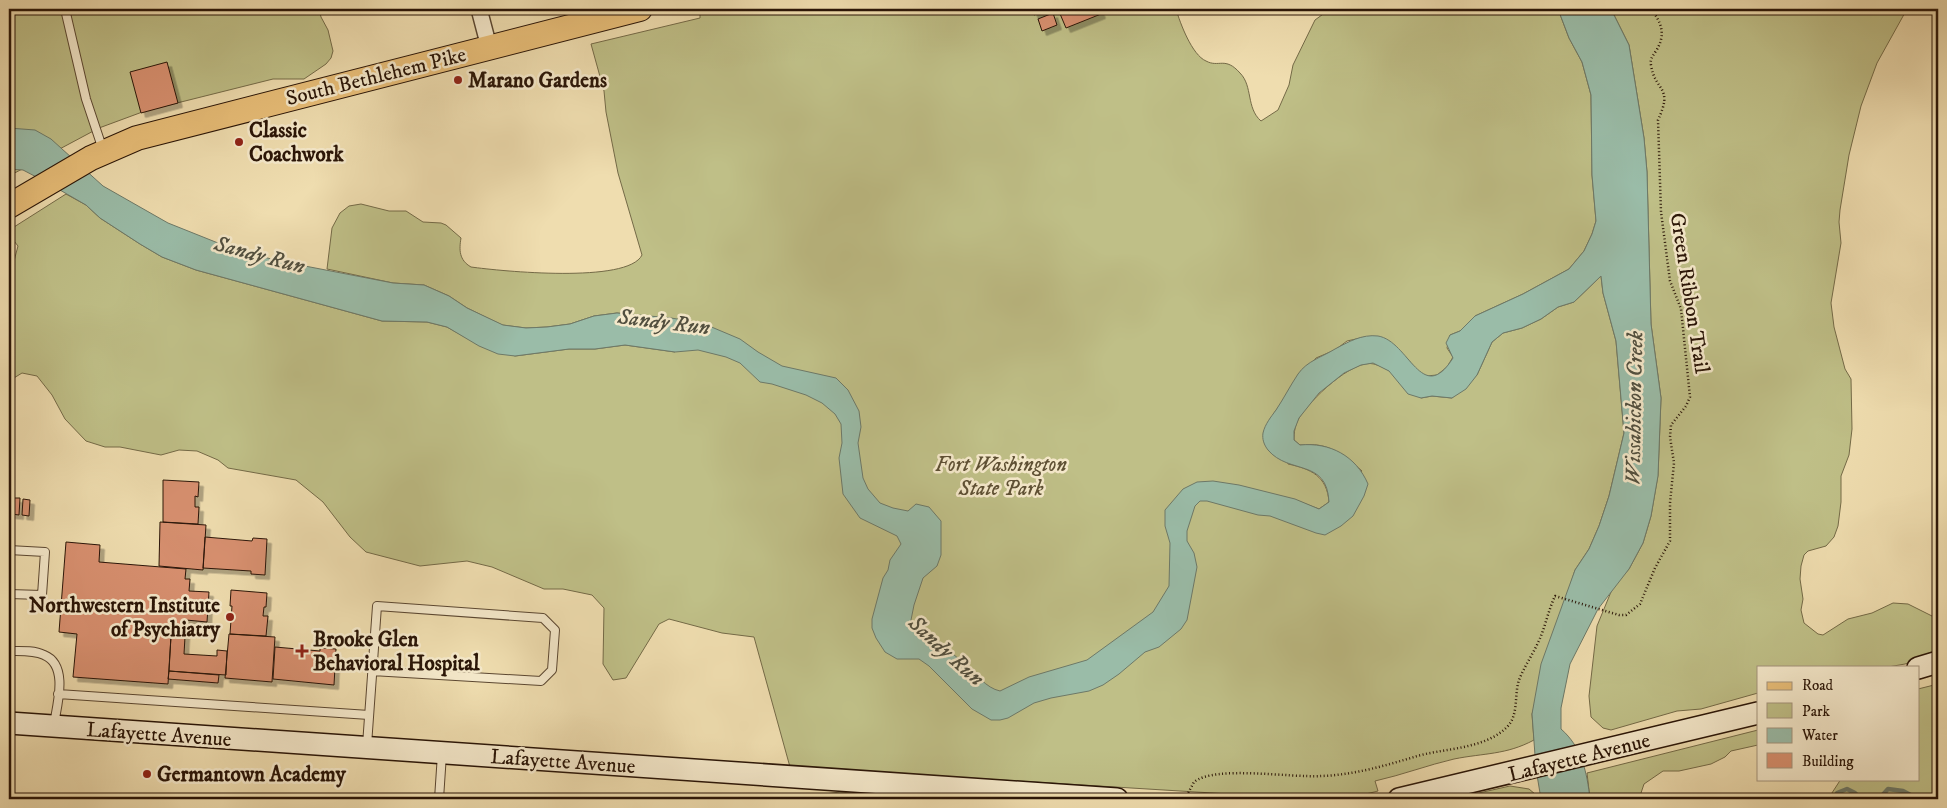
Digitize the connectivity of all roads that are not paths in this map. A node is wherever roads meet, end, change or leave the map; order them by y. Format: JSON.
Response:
{"nodes":[{"id":1,"x":65,"y":9,"type":"edge"},
{"id":2,"x":479,"y":9,"type":"edge"},
{"id":3,"x":640,"y":9,"type":"edge"},
{"id":4,"x":489,"y":47,"type":"junction"},
{"id":5,"x":97,"y":155,"type":"junction"},
{"id":6,"x":9,"y":206,"type":"edge"},
{"id":7,"x":9,"y":550,"type":"edge"},
{"id":8,"x":9,"y":594,"type":"edge"},
{"id":9,"x":9,"y":651,"type":"edge"},
{"id":10,"x":1938,"y":662,"type":"edge"},
{"id":11,"x":1920,"y":667,"type":"edge"},
{"id":12,"x":372,"y":671,"type":"junction"},
{"id":13,"x":58,"y":694,"type":"junction"},
{"id":14,"x":1757,"y":713,"type":"edge"},
{"id":15,"x":369,"y":716,"type":"junction"},
{"id":16,"x":9,"y":723,"type":"edge"},
{"id":17,"x":53,"y":726,"type":"junction"},
{"id":18,"x":366,"y":747,"type":"junction"},
{"id":19,"x":442,"y":753,"type":"junction"},
{"id":20,"x":439,"y":799,"type":"edge"},
{"id":21,"x":1117,"y":799,"type":"edge"},
{"id":22,"x":1399,"y":799,"type":"edge"}],
"edges":[{"from":1,"to":5,"type":"lane"},
{"from":2,"to":4,"type":"street"},
{"from":3,"to":4,"type":"main road","name":"South Bethlehem Pike"},
{"from":4,"to":5,"type":"main road","name":"South Bethlehem Pike"},
{"from":5,"to":6,"type":"main road","name":"South Bethlehem Pike"},
{"from":7,"to":8,"type":"lane"},
{"from":9,"to":13,"type":"lane"},
{"from":10,"to":11,"type":"main road"},
{"from":12,"to":12,"type":"lane"},
{"from":12,"to":15,"type":"lane"},
{"from":13,"to":15,"type":"lane"},
{"from":13,"to":17,"type":"lane"},
{"from":14,"to":22,"type":"main road","name":"Lafayette Avenue"},
{"from":15,"to":18,"type":"lane"},
{"from":16,"to":17,"type":"main road","name":"Lafayette Avenue"},
{"from":17,"to":18,"type":"main road","name":"Lafayette Avenue"},
{"from":18,"to":19,"type":"main road","name":"Lafayette Avenue"},
{"from":19,"to":20,"type":"lane"},
{"from":19,"to":21,"type":"main road","name":"Lafayette Avenue"}]}
